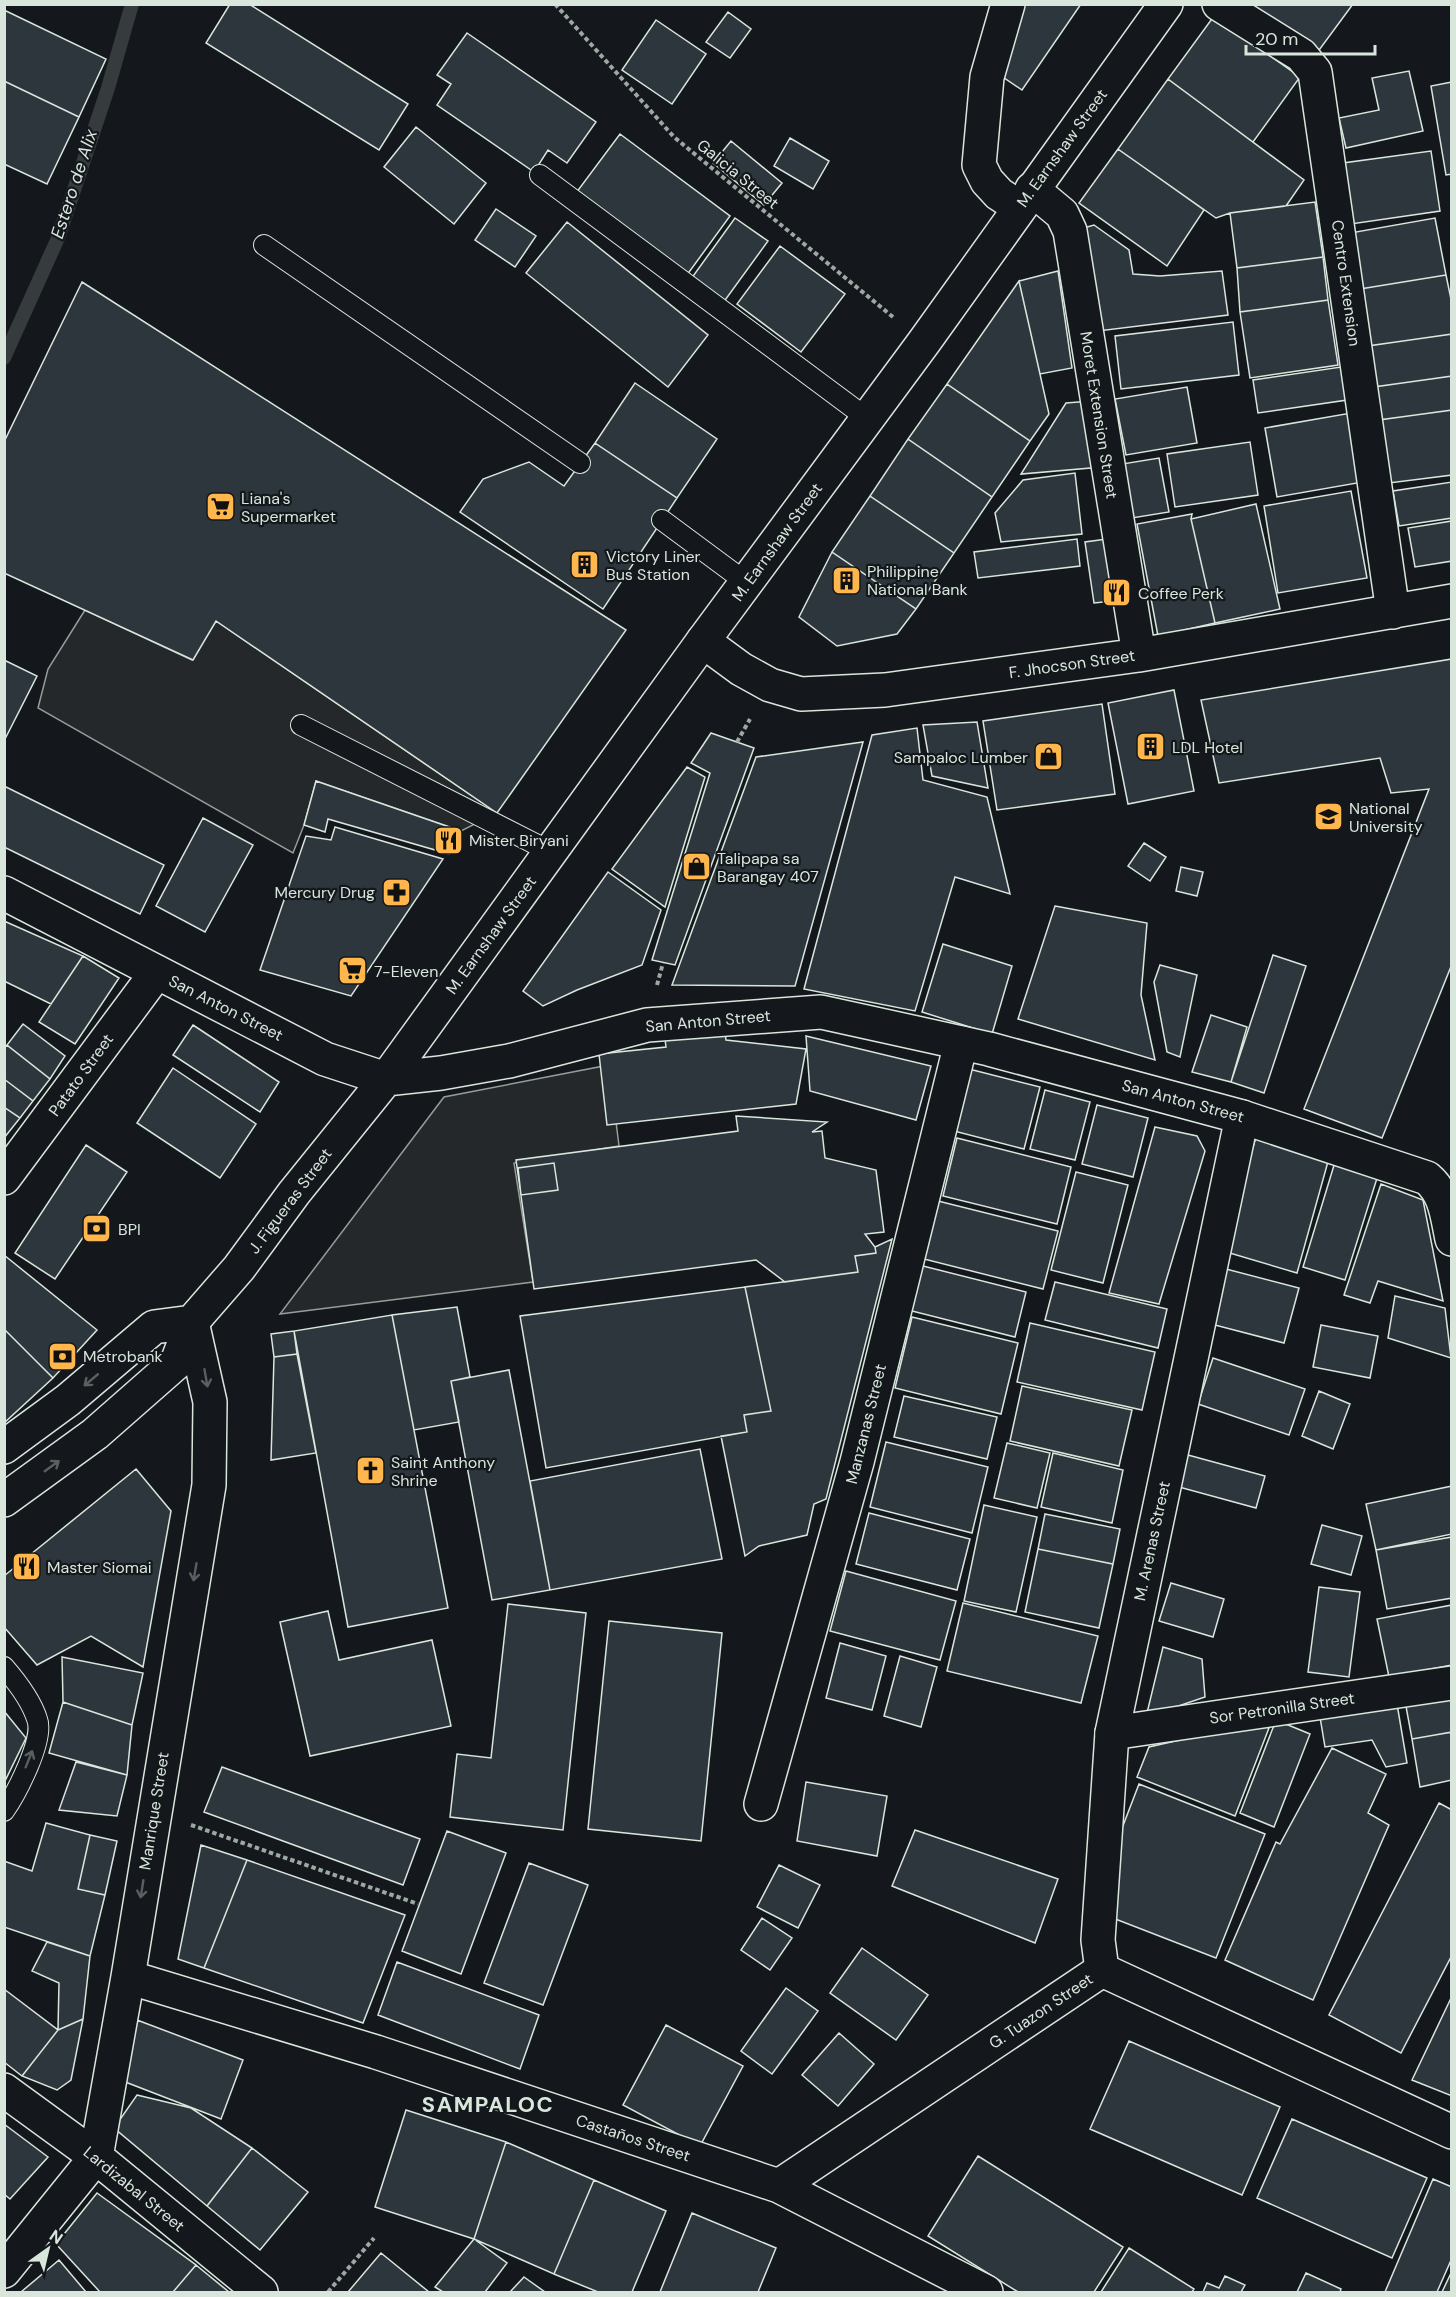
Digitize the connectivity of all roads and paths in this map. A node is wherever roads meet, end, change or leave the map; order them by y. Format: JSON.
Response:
{"nodes":[{"id":1,"x":555,"y":4,"type":"edge"},
{"id":2,"x":1008,"y":4,"type":"edge"},
{"id":3,"x":1166,"y":4,"type":"edge"},
{"id":4,"x":1219,"y":4,"type":"edge"},
{"id":5,"x":540,"y":175,"type":"dead end"},
{"id":6,"x":1025,"y":198,"type":"junction"},
{"id":7,"x":264,"y":245,"type":"dead end"},
{"id":8,"x":924,"y":342,"type":"junction"},
{"id":9,"x":868,"y":419,"type":"junction"},
{"id":10,"x":580,"y":463,"type":"dead end"},
{"id":11,"x":662,"y":520,"type":"dead end"},
{"id":12,"x":747,"y":583,"type":"junction"},
{"id":13,"x":1452,"y":601,"type":"edge"},
{"id":14,"x":1393,"y":612,"type":"junction"},
{"id":15,"x":704,"y":641,"type":"junction"},
{"id":16,"x":1139,"y":655,"type":"junction"},
{"id":17,"x":301,"y":725,"type":"dead end"},
{"id":18,"x":551,"y":852,"type":"junction"},
{"id":19,"x":4,"y":893,"type":"edge"},
{"id":20,"x":157,"y":972,"type":"junction"},
{"id":21,"x":961,"y":1043,"type":"junction"},
{"id":22,"x":386,"y":1079,"type":"junction"},
{"id":23,"x":1242,"y":1117,"type":"junction"},
{"id":24,"x":4,"y":1178,"type":"edge"},
{"id":25,"x":1452,"y":1239,"type":"edge"},
{"id":26,"x":192,"y":1322,"type":"junction"},
{"id":27,"x":4,"y":1447,"type":"edge"},
{"id":28,"x":4,"y":1500,"type":"edge"},
{"id":29,"x":4,"y":1667,"type":"edge"},
{"id":30,"x":1452,"y":1683,"type":"edge"},
{"id":31,"x":1112,"y":1733,"type":"junction"},
{"id":32,"x":761,"y":1804,"type":"dead end"},
{"id":33,"x":4,"y":1811,"type":"edge"},
{"id":34,"x":154,"y":1812,"type":"junction"},
{"id":35,"x":418,"y":1904,"type":"dead end"},
{"id":36,"x":1102,"y":1970,"type":"junction"},
{"id":37,"x":128,"y":1977,"type":"junction"},
{"id":38,"x":4,"y":2090,"type":"edge"},
{"id":39,"x":1452,"y":2133,"type":"edge"},
{"id":40,"x":96,"y":2157,"type":"junction"},
{"id":41,"x":779,"y":2186,"type":"junction"},
{"id":42,"x":374,"y":2238,"type":"dead end"},
{"id":43,"x":4,"y":2271,"type":"edge"},
{"id":44,"x":261,"y":2292,"type":"edge"},
{"id":45,"x":328,"y":2292,"type":"edge"},
{"id":46,"x":986,"y":2292,"type":"edge"}],
"edges":[{"from":1,"to":8,"type":"path","name":"Galicia Street"},
{"from":2,"to":6,"type":"street","name":"Moret Extension Street"},
{"from":3,"to":6,"type":"street","name":"M. Earnshaw Street"},
{"from":4,"to":14,"type":"street","name":"Centro Extension"},
{"from":5,"to":9,"type":"lane"},
{"from":6,"to":8,"type":"street","name":"M. Earnshaw Street"},
{"from":6,"to":16,"type":"street","name":"Moret Extension Street"},
{"from":7,"to":10,"type":"lane"},
{"from":8,"to":9,"type":"street","name":"M. Earnshaw Street"},
{"from":9,"to":12,"type":"street","name":"M. Earnshaw Street"},
{"from":11,"to":12,"type":"lane"},
{"from":12,"to":15,"type":"street","name":"M. Earnshaw Street"},
{"from":13,"to":14,"type":"street","name":"F. Jhocson Street"},
{"from":14,"to":16,"type":"street","name":"F. Jhocson Street"},
{"from":15,"to":16,"type":"street","name":"F. Jhocson Street"},
{"from":15,"to":18,"type":"street","name":"M. Earnshaw Street"},
{"from":17,"to":18,"type":"lane"},
{"from":18,"to":22,"type":"street","name":"M. Earnshaw Street"},
{"from":19,"to":20,"type":"street","name":"San Anton Street"},
{"from":20,"to":22,"type":"street","name":"San Anton Street"},
{"from":20,"to":24,"type":"street","name":"Patato Street"},
{"from":21,"to":22,"type":"street","name":"San Anton Street"},
{"from":21,"to":23,"type":"street","name":"San Anton Street"},
{"from":21,"to":32,"type":"street","name":"Manzanas Street"},
{"from":22,"to":26,"type":"street","name":"J. Figueras Street"},
{"from":23,"to":25,"type":"street","name":"San Anton Street"},
{"from":23,"to":31,"type":"street","name":"M. Arenas Street"},
{"from":26,"to":27,"type":"street","one_way":true},
{"from":28,"to":26,"type":"street","name":"J. Figueras Street","one_way":true},
{"from":26,"to":34,"type":"street","name":"Manrique Street","one_way":true},
{"from":33,"to":29,"type":"lane","one_way":true},
{"from":30,"to":31,"type":"street","name":"Sor Petronilla Street"},
{"from":31,"to":36,"type":"street","name":"M. Arenas Street"},
{"from":34,"to":35,"type":"path"},
{"from":34,"to":37,"type":"street","name":"Manrique Street","one_way":true},
{"from":36,"to":39,"type":"street","name":"G. Tuazon Street"},
{"from":36,"to":41,"type":"street","name":"G. Tuazon Street"},
{"from":37,"to":40,"type":"street","name":"Manrique Street"},
{"from":37,"to":41,"type":"street","name":"Castaños Street"},
{"from":38,"to":40,"type":"street","name":"Lardizabal Street"},
{"from":40,"to":43,"type":"street","name":"Manrique Street"},
{"from":40,"to":44,"type":"street","name":"Lardizabal Street"},
{"from":41,"to":46,"type":"street","name":"Castaños Street"},
{"from":42,"to":45,"type":"path"}]}
